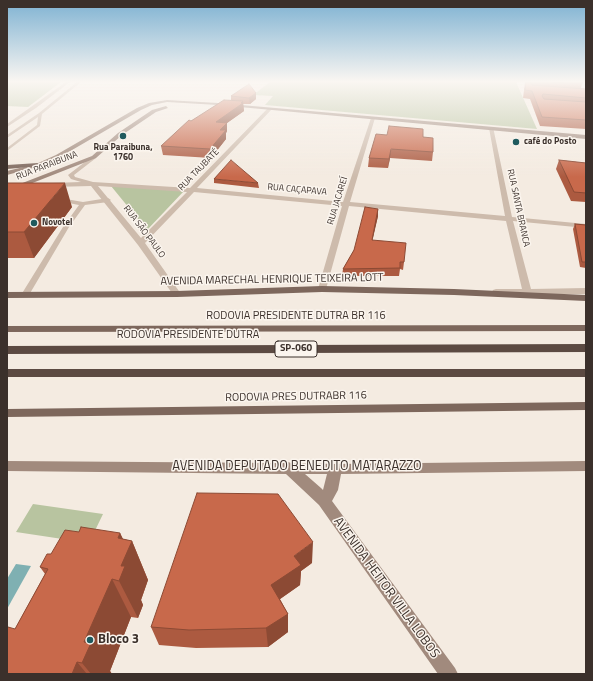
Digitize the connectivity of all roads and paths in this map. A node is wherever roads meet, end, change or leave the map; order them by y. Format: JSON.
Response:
{"nodes":[{"id":1,"x":25,"y":114,"type":"joint"},
{"id":2,"x":40,"y":114,"type":"joint"},
{"id":3,"x":131,"y":114,"type":"edge"},
{"id":4,"x":150,"y":114,"type":"edge"},
{"id":5,"x":265,"y":114,"type":"edge"},
{"id":6,"x":325,"y":114,"type":"edge"},
{"id":7,"x":373,"y":118,"type":"junction"},
{"id":8,"x":7,"y":120,"type":"edge"},
{"id":9,"x":7,"y":126,"type":"edge"},
{"id":10,"x":491,"y":128,"type":"junction"},
{"id":11,"x":7,"y":137,"type":"edge"},
{"id":12,"x":586,"y":137,"type":"edge"},
{"id":13,"x":7,"y":150,"type":"edge"},
{"id":14,"x":94,"y":157,"type":"junction"},
{"id":15,"x":38,"y":165,"type":"junction"},
{"id":16,"x":7,"y":167,"type":"edge"},
{"id":17,"x":7,"y":173,"type":"edge"},
{"id":18,"x":93,"y":184,"type":"junction"},
{"id":19,"x":193,"y":190,"type":"junction"},
{"id":20,"x":7,"y":191,"type":"edge"},
{"id":21,"x":56,"y":200,"type":"edge"},
{"id":22,"x":108,"y":200,"type":"junction"},
{"id":23,"x":83,"y":204,"type":"junction"},
{"id":24,"x":346,"y":204,"type":"junction"},
{"id":25,"x":509,"y":219,"type":"junction"},
{"id":26,"x":586,"y":226,"type":"edge"},
{"id":27,"x":142,"y":243,"type":"junction"},
{"id":28,"x":322,"y":289,"type":"junction"},
{"id":29,"x":586,"y":290,"type":"edge"},
{"id":30,"x":527,"y":291,"type":"junction"},
{"id":31,"x":454,"y":292,"type":"junction"},
{"id":32,"x":25,"y":294,"type":"junction"},
{"id":33,"x":177,"y":294,"type":"junction"},
{"id":34,"x":7,"y":295,"type":"edge"},
{"id":35,"x":586,"y":298,"type":"edge"},
{"id":36,"x":586,"y":328,"type":"edge"},
{"id":37,"x":7,"y":329,"type":"edge"},
{"id":38,"x":586,"y":348,"type":"edge"},
{"id":39,"x":7,"y":350,"type":"edge"},
{"id":40,"x":7,"y":373,"type":"edge"},
{"id":41,"x":586,"y":373,"type":"edge"},
{"id":42,"x":586,"y":406,"type":"edge"},
{"id":43,"x":7,"y":414,"type":"edge"},
{"id":44,"x":7,"y":466,"type":"edge"},
{"id":45,"x":586,"y":466,"type":"edge"},
{"id":46,"x":287,"y":468,"type":"junction"},
{"id":47,"x":335,"y":469,"type":"junction"},
{"id":48,"x":324,"y":501,"type":"junction"},
{"id":49,"x":449,"y":674,"type":"edge"}],
"edges":[{"from":1,"to":8,"type":"lane"},
{"from":1,"to":9,"type":"lane"},
{"from":2,"to":11,"type":"lane"},
{"from":2,"to":13,"type":"lane"},
{"from":3,"to":15,"type":"main road","name":"RUA PARAIBUNA"},
{"from":4,"to":14,"type":"main road","name":"RUA PARAIBUNA"},
{"from":5,"to":19,"type":"street","name":"RUA TAUBATÉ"},
{"from":6,"to":7,"type":"main road"},
{"from":7,"to":10,"type":"main road"},
{"from":7,"to":24,"type":"street","name":"RUA JACAREÍ"},
{"from":10,"to":12,"type":"main road"},
{"from":10,"to":25,"type":"street","name":"RUA SANTA BRANCA"},
{"from":14,"to":18,"type":"street","name":"RUA PARAIBUNA"},
{"from":14,"to":20,"type":"main road","name":"RUA PARAIBUNA"},
{"from":15,"to":16,"type":"main road"},
{"from":15,"to":17,"type":"main road","name":"RUA PARAIBUNA"},
{"from":18,"to":19,"type":"street","name":"RUA CAÇAPAVA"},
{"from":18,"to":20,"type":"street","name":"RUA CAÇAPAVA"},
{"from":18,"to":22,"type":"street","name":"RUA SÃO PAULO"},
{"from":19,"to":24,"type":"street","name":"RUA CAÇAPAVA"},
{"from":19,"to":27,"type":"street","name":"RUA TAUBATÉ"},
{"from":21,"to":23,"type":"lane"},
{"from":22,"to":23,"type":"lane"},
{"from":22,"to":27,"type":"street","name":"RUA SÃO PAULO"},
{"from":23,"to":32,"type":"lane"},
{"from":24,"to":25,"type":"street","name":"RUA CAÇAPAVA"},
{"from":24,"to":28,"type":"street","name":"RUA JACAREÍ"},
{"from":25,"to":26,"type":"street","name":"RUA CAÇAPAVA"},
{"from":25,"to":30,"type":"street","name":"RUA SANTA BRANCA"},
{"from":27,"to":33,"type":"street","name":"RUA SÃO PAULO"},
{"from":28,"to":31,"type":"main road","name":"AVENIDA MARECHAL HENRIQUE TEIXEIRA LOTT"},
{"from":28,"to":33,"type":"main road","name":"AVENIDA MARECHAL HENRIQUE TEIXEIRA LOTT"},
{"from":29,"to":30,"type":"street","name":"AVENIDA MARECHAL HENRIQUE TEIXEIRA LOTT"},
{"from":30,"to":31,"type":"street","name":"AVENIDA MARECHAL HENRIQUE TEIXEIRA LOTT"},
{"from":31,"to":35,"type":"main road"},
{"from":32,"to":33,"type":"main road","name":"AVENIDA MARECHAL HENRIQUE TEIXEIRA LOTT"},
{"from":32,"to":34,"type":"main road","name":"AVENIDA MARECHAL HENRIQUE TEIXEIRA LOTT"},
{"from":36,"to":37,"type":"main road","name":"RODOVIA PRESIDENTE DUTRA BR 116"},
{"from":38,"to":39,"type":"highway","name":"RODOVIA PRESIDENTE DUTRA","number":"SP-060"},
{"from":40,"to":41,"type":"highway","number":"SP-060"},
{"from":42,"to":43,"type":"main road","name":"RODOVIA PRES DUTRABR 116"},
{"from":44,"to":46,"type":"main road","name":"AVENIDA DEPUTADO BENEDITO MATARAZZO"},
{"from":45,"to":47,"type":"main road","name":"AVENIDA DEPUTADO BENEDITO MATARAZZO"},
{"from":46,"to":47,"type":"main road","name":"AVENIDA DEPUTADO BENEDITO MATARAZZO"},
{"from":46,"to":48,"type":"main road","name":"AVENIDA HEITOR VILLA LOBOS"},
{"from":47,"to":48,"type":"main road"},
{"from":48,"to":49,"type":"main road","name":"AVENIDA HEITOR VILLA LOBOS"}]}
